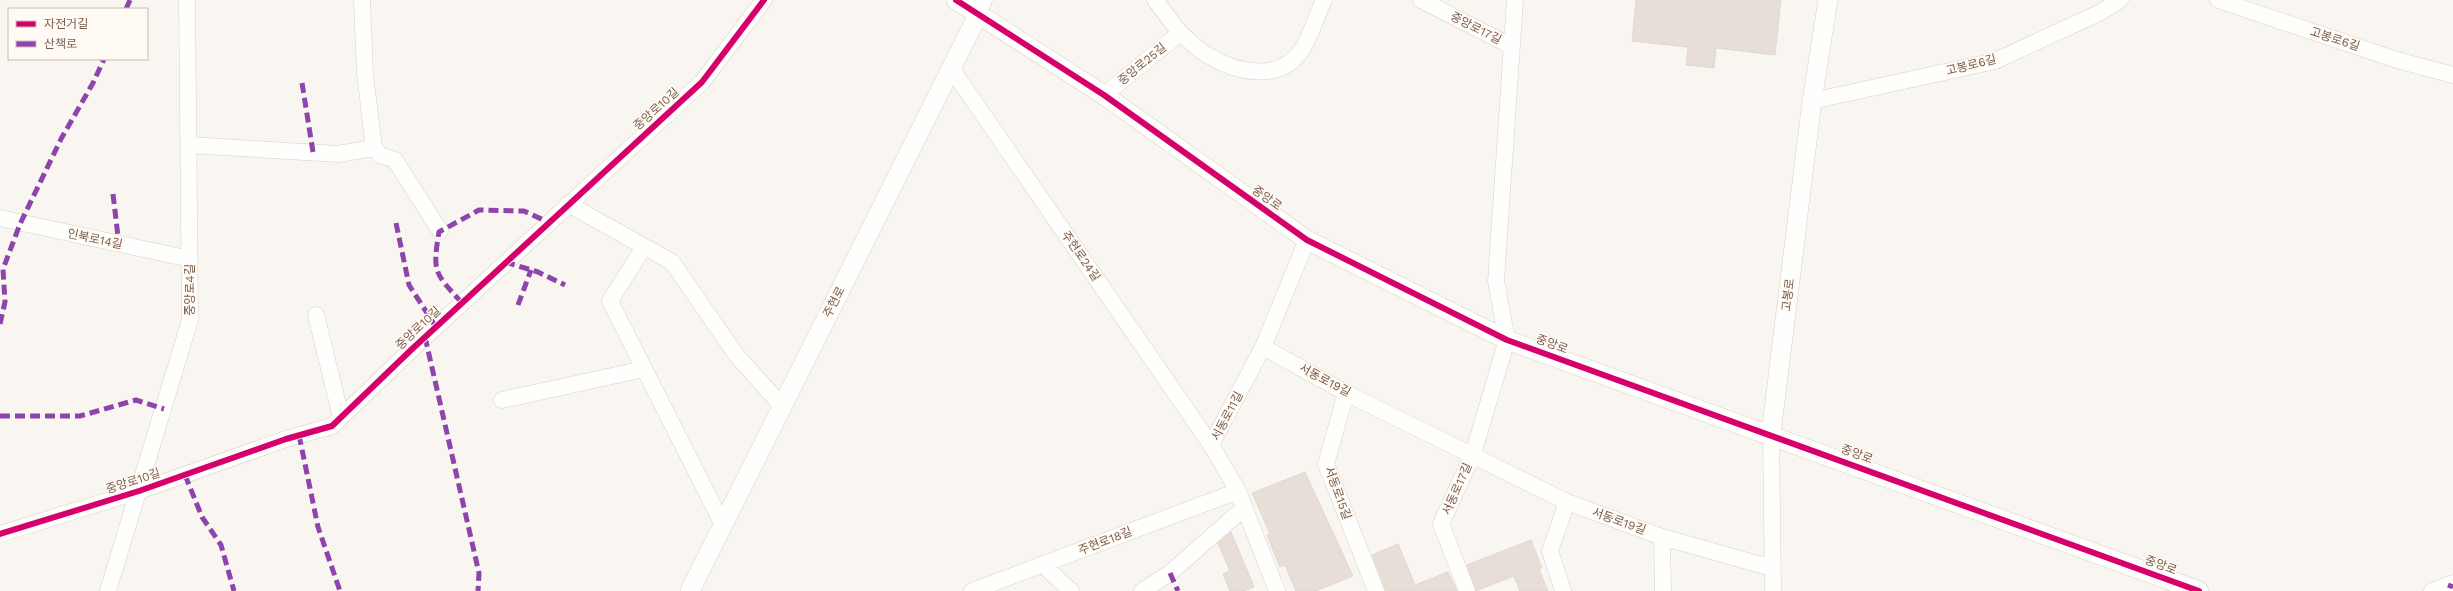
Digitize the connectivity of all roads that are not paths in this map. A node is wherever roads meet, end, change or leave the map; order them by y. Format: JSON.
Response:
{"nodes":[{"id":1,"x":187,"y":0,"type":"edge"},
{"id":2,"x":362,"y":0,"type":"edge"},
{"id":3,"x":764,"y":0,"type":"edge"},
{"id":4,"x":956,"y":0,"type":"edge"},
{"id":5,"x":1155,"y":0,"type":"edge"},
{"id":6,"x":1324,"y":0,"type":"edge"},
{"id":7,"x":1421,"y":0,"type":"edge"},
{"id":8,"x":1515,"y":0,"type":"edge"},
{"id":9,"x":1828,"y":0,"type":"edge"},
{"id":10,"x":2120,"y":0,"type":"edge"},
{"id":11,"x":2218,"y":0,"type":"edge"},
{"id":12,"x":981,"y":6,"type":"edge"},
{"id":13,"x":1180,"y":33,"type":"junction"},
{"id":14,"x":1511,"y":46,"type":"junction"},
{"id":15,"x":951,"y":68,"type":"junction"},
{"id":16,"x":2453,"y":74,"type":"edge"},
{"id":17,"x":1104,"y":96,"type":"junction"},
{"id":18,"x":1812,"y":101,"type":"junction"},
{"id":19,"x":189,"y":145,"type":"junction"},
{"id":20,"x":374,"y":148,"type":"junction"},
{"id":21,"x":568,"y":204,"type":"junction"},
{"id":22,"x":0,"y":218,"type":"edge"},
{"id":23,"x":440,"y":231,"type":"dead end"},
{"id":24,"x":1307,"y":240,"type":"junction"},
{"id":25,"x":644,"y":247,"type":"junction"},
{"id":26,"x":190,"y":259,"type":"junction"},
{"id":27,"x":316,"y":315,"type":"dead end"},
{"id":28,"x":1507,"y":340,"type":"junction"},
{"id":29,"x":1264,"y":347,"type":"junction"},
{"id":30,"x":644,"y":369,"type":"junction"},
{"id":31,"x":1346,"y":393,"type":"junction"},
{"id":32,"x":502,"y":400,"type":"dead end"},
{"id":33,"x":782,"y":406,"type":"junction"},
{"id":34,"x":341,"y":417,"type":"junction"},
{"id":35,"x":1771,"y":434,"type":"junction"},
{"id":36,"x":1211,"y":445,"type":"junction"},
{"id":37,"x":1473,"y":454,"type":"junction"},
{"id":38,"x":139,"y":491,"type":"junction"},
{"id":39,"x":1238,"y":491,"type":"junction"},
{"id":40,"x":1567,"y":502,"type":"junction"},
{"id":41,"x":1244,"y":508,"type":"junction"},
{"id":42,"x":723,"y":525,"type":"junction"},
{"id":43,"x":0,"y":534,"type":"edge"},
{"id":44,"x":1662,"y":537,"type":"junction"},
{"id":45,"x":1042,"y":564,"type":"junction"},
{"id":46,"x":1772,"y":568,"type":"junction"},
{"id":47,"x":2451,"y":585,"type":"edge"},
{"id":48,"x":108,"y":591,"type":"edge"},
{"id":49,"x":690,"y":591,"type":"edge"},
{"id":50,"x":972,"y":591,"type":"edge"},
{"id":51,"x":1071,"y":591,"type":"edge"},
{"id":52,"x":1142,"y":591,"type":"edge"},
{"id":53,"x":1277,"y":591,"type":"edge"},
{"id":54,"x":1376,"y":591,"type":"edge"},
{"id":55,"x":1467,"y":591,"type":"edge"},
{"id":56,"x":1563,"y":591,"type":"edge"},
{"id":57,"x":1663,"y":591,"type":"edge"},
{"id":58,"x":1773,"y":591,"type":"edge"},
{"id":59,"x":2199,"y":591,"type":"edge"},
{"id":60,"x":2432,"y":591,"type":"edge"}],
"edges":[{"from":1,"to":19,"type":"street","name":"중앙로4길"},
{"from":2,"to":20,"type":"street"},
{"from":3,"to":21,"type":"street","name":"중앙로10길"},
{"from":4,"to":12,"type":"street","name":"중앙로"},
{"from":5,"to":13,"type":"street"},
{"from":6,"to":13,"type":"street"},
{"from":7,"to":14,"type":"street","name":"중앙로17길"},
{"from":8,"to":14,"type":"street"},
{"from":9,"to":18,"type":"street","name":"고봉로"},
{"from":10,"to":18,"type":"street","name":"고봉로6길"},
{"from":11,"to":16,"type":"street","name":"고봉로6길"},
{"from":12,"to":15,"type":"street","name":"주현로"},
{"from":12,"to":17,"type":"street","name":"중앙로"},
{"from":13,"to":17,"type":"street","name":"중앙로25길"},
{"from":14,"to":28,"type":"street"},
{"from":15,"to":33,"type":"street","name":"주현로"},
{"from":15,"to":36,"type":"street","name":"주현로24길"},
{"from":17,"to":24,"type":"street","name":"중앙로"},
{"from":18,"to":35,"type":"street","name":"고봉로"},
{"from":19,"to":20,"type":"street"},
{"from":19,"to":26,"type":"street","name":"중앙로4길"},
{"from":20,"to":23,"type":"street"},
{"from":21,"to":25,"type":"street"},
{"from":21,"to":34,"type":"street","name":"중앙로10길"},
{"from":22,"to":26,"type":"street","name":"인북로14길"},
{"from":24,"to":28,"type":"street","name":"중앙로"},
{"from":24,"to":29,"type":"street","name":"서동로11길"},
{"from":25,"to":30,"type":"street"},
{"from":25,"to":33,"type":"street"},
{"from":26,"to":38,"type":"street","name":"중앙로4길"},
{"from":27,"to":34,"type":"street"},
{"from":28,"to":35,"type":"street","name":"중앙로"},
{"from":28,"to":37,"type":"street"},
{"from":29,"to":31,"type":"street","name":"서동로19길"},
{"from":29,"to":36,"type":"street","name":"서동로11길"},
{"from":30,"to":32,"type":"street"},
{"from":30,"to":42,"type":"street"},
{"from":31,"to":37,"type":"street","name":"서동로19길"},
{"from":31,"to":54,"type":"street","name":"서동로15길"},
{"from":33,"to":42,"type":"street","name":"주현로"},
{"from":34,"to":38,"type":"street","name":"중앙로10길"},
{"from":35,"to":46,"type":"street","name":"고봉로"},
{"from":35,"to":59,"type":"street","name":"중앙로"},
{"from":36,"to":39,"type":"street","name":"서동로11길"},
{"from":37,"to":40,"type":"street","name":"서동로19길"},
{"from":37,"to":55,"type":"street","name":"서동로17길"},
{"from":38,"to":43,"type":"street","name":"중앙로10길"},
{"from":38,"to":48,"type":"street","name":"중앙로4길"},
{"from":39,"to":41,"type":"street","name":"서동로11길"},
{"from":39,"to":45,"type":"street","name":"주현로18길"},
{"from":40,"to":44,"type":"street","name":"서동로19길"},
{"from":40,"to":56,"type":"street"},
{"from":41,"to":52,"type":"street"},
{"from":41,"to":53,"type":"street","name":"서동로11길"},
{"from":42,"to":49,"type":"street","name":"주현로"},
{"from":44,"to":46,"type":"street","name":"서동로19길"},
{"from":44,"to":57,"type":"street"},
{"from":45,"to":50,"type":"street","name":"주현로18길"},
{"from":45,"to":51,"type":"street"},
{"from":46,"to":58,"type":"street","name":"고봉로"},
{"from":47,"to":60,"type":"street"}]}
